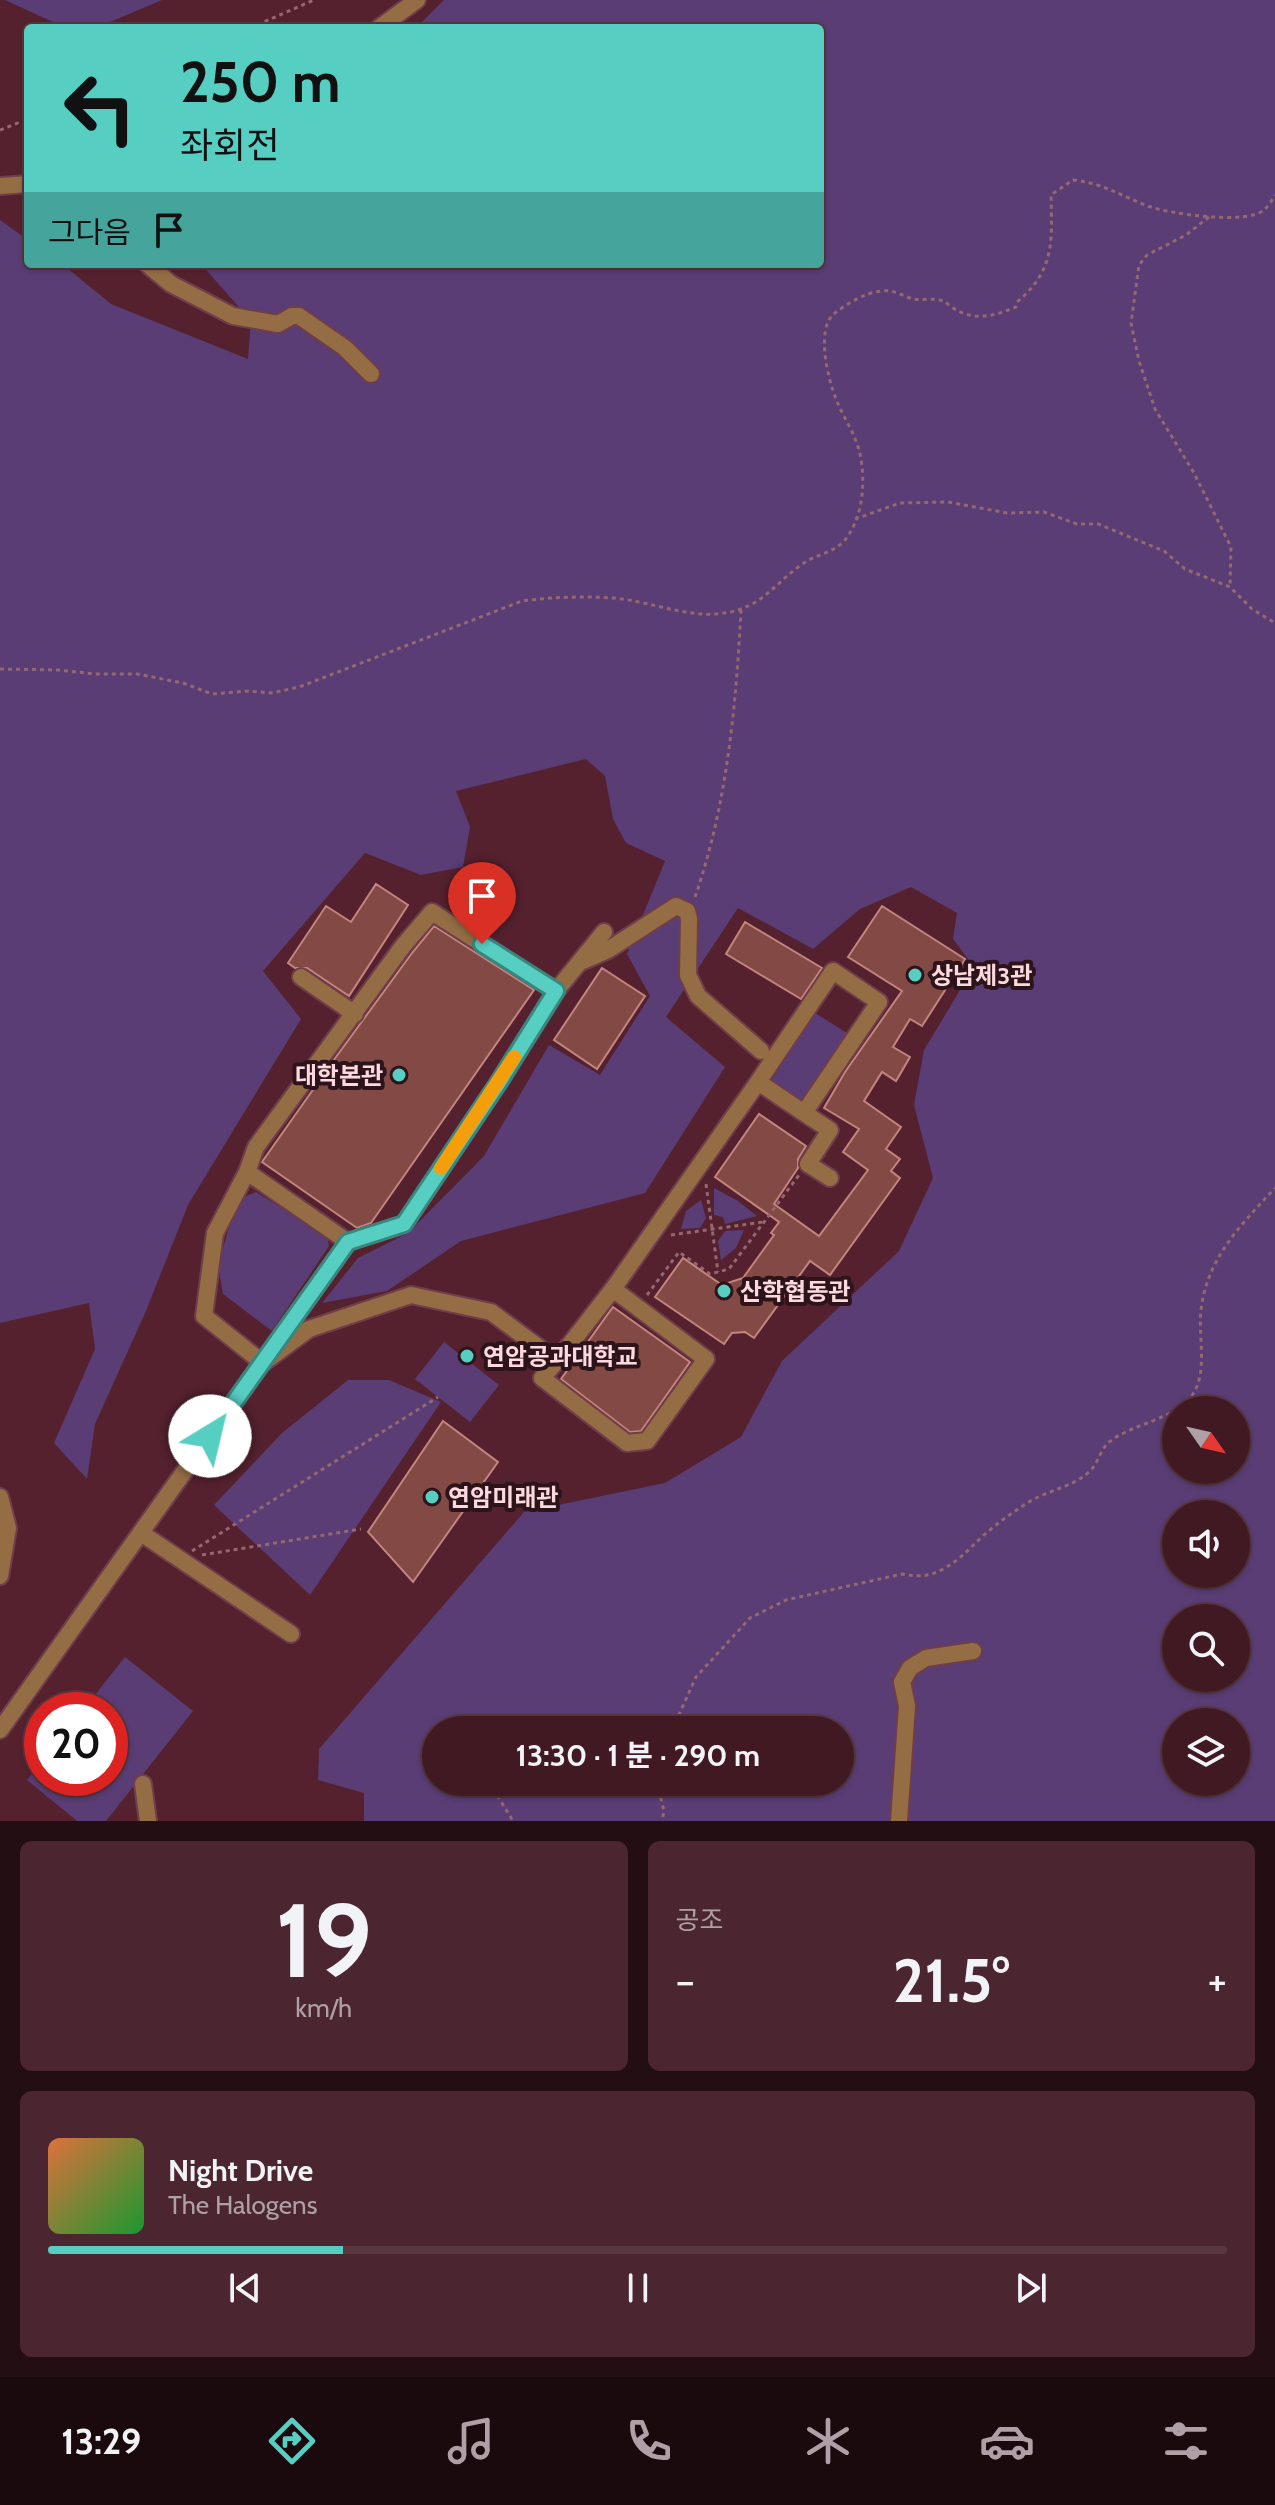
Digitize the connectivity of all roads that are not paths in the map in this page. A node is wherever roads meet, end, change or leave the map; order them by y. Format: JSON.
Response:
{"nodes":[{"id":1,"x":417,"y":0,"type":"edge"},
{"id":2,"x":384,"y":24,"type":"edge"},
{"id":3,"x":24,"y":184,"type":"edge"},
{"id":4,"x":0,"y":186,"type":"edge"},
{"id":5,"x":152,"y":268,"type":"edge"},
{"id":6,"x":371,"y":374,"type":"dead end"},
{"id":7,"x":604,"y":932,"type":"dead end"},
{"id":8,"x":578,"y":963,"type":"junction"},
{"id":9,"x":301,"y":977,"type":"dead end"},
{"id":10,"x":556,"y":991,"type":"junction"},
{"id":11,"x":355,"y":1014,"type":"junction"},
{"id":12,"x":761,"y":1051,"type":"dead end"},
{"id":13,"x":758,"y":1082,"type":"junction"},
{"id":14,"x":804,"y":1113,"type":"junction"},
{"id":15,"x":247,"y":1172,"type":"junction"},
{"id":16,"x":830,"y":1178,"type":"dead end"},
{"id":17,"x":348,"y":1242,"type":"junction"},
{"id":18,"x":613,"y":1289,"type":"junction"},
{"id":19,"x":557,"y":1361,"type":"junction"},
{"id":20,"x":263,"y":1363,"type":"junction"},
{"id":21,"x":0,"y":1497,"type":"edge"},
{"id":22,"x":141,"y":1533,"type":"junction"},
{"id":23,"x":0,"y":1576,"type":"edge"},
{"id":24,"x":291,"y":1634,"type":"dead end"},
{"id":25,"x":973,"y":1651,"type":"dead end"},
{"id":26,"x":0,"y":1730,"type":"edge"},
{"id":27,"x":143,"y":1784,"type":"dead end"},
{"id":28,"x":148,"y":1821,"type":"edge"},
{"id":29,"x":899,"y":1821,"type":"edge"}],
"edges":[{"from":1,"to":2,"type":"street"},
{"from":3,"to":4,"type":"street"},
{"from":5,"to":6,"type":"street"},
{"from":7,"to":8,"type":"street"},
{"from":8,"to":10,"type":"street"},
{"from":8,"to":12,"type":"street"},
{"from":9,"to":11,"type":"street"},
{"from":10,"to":11,"type":"street"},
{"from":10,"to":17,"type":"street"},
{"from":11,"to":15,"type":"street"},
{"from":13,"to":14,"type":"street"},
{"from":13,"to":14,"type":"street"},
{"from":13,"to":18,"type":"street"},
{"from":14,"to":16,"type":"street"},
{"from":15,"to":17,"type":"street"},
{"from":15,"to":20,"type":"street"},
{"from":17,"to":20,"type":"street"},
{"from":18,"to":19,"type":"street"},
{"from":18,"to":19,"type":"street"},
{"from":19,"to":20,"type":"street"},
{"from":20,"to":22,"type":"street"},
{"from":21,"to":23,"type":"street"},
{"from":22,"to":24,"type":"street"},
{"from":22,"to":26,"type":"street"},
{"from":25,"to":29,"type":"street"},
{"from":27,"to":28,"type":"street"}]}
